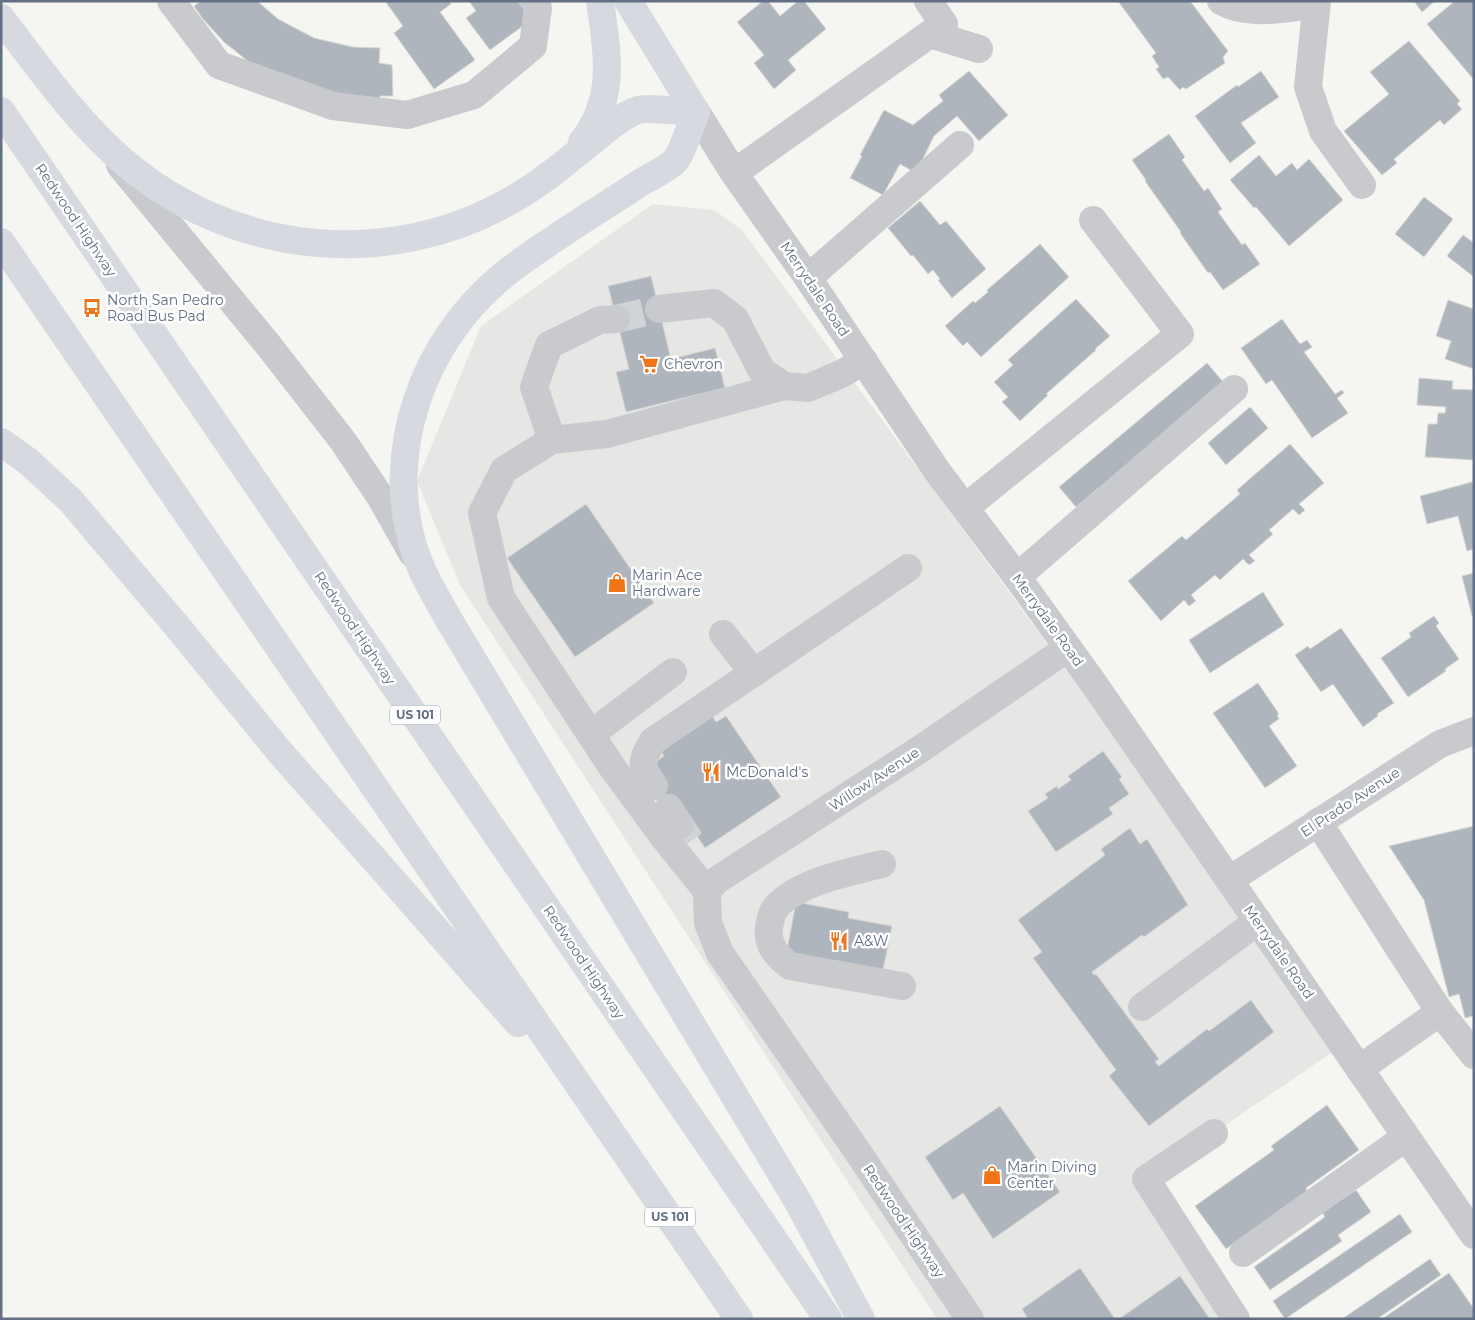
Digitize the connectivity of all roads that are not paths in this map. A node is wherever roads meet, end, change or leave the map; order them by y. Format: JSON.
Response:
{"nodes":[{"id":1,"x":171,"y":1,"type":"edge"},
{"id":2,"x":534,"y":1,"type":"edge"},
{"id":3,"x":600,"y":1,"type":"edge"},
{"id":4,"x":628,"y":1,"type":"edge"},
{"id":5,"x":928,"y":1,"type":"edge"},
{"id":6,"x":1221,"y":1,"type":"edge"},
{"id":7,"x":1316,"y":3,"type":"edge"},
{"id":8,"x":1,"y":18,"type":"edge"},
{"id":9,"x":930,"y":34,"type":"junction"},
{"id":10,"x":979,"y":49,"type":"dead end"},
{"id":11,"x":1,"y":112,"type":"edge"},
{"id":12,"x":76,"y":112,"type":"junction"},
{"id":13,"x":696,"y":112,"type":"junction"},
{"id":14,"x":960,"y":145,"type":"dead end"},
{"id":15,"x":734,"y":173,"type":"junction"},
{"id":16,"x":540,"y":182,"type":"junction"},
{"id":17,"x":1362,"y":186,"type":"dead end"},
{"id":18,"x":1093,"y":220,"type":"dead end"},
{"id":19,"x":1,"y":242,"type":"edge"},
{"id":20,"x":808,"y":278,"type":"junction"},
{"id":21,"x":659,"y":309,"type":"tunnel mouth"},
{"id":22,"x":616,"y":319,"type":"tunnel mouth"},
{"id":23,"x":864,"y":361,"type":"junction"},
{"id":24,"x":784,"y":386,"type":"junction"},
{"id":25,"x":1234,"y":390,"type":"dead end"},
{"id":26,"x":1,"y":426,"type":"edge"},
{"id":27,"x":552,"y":440,"type":"junction"},
{"id":28,"x":1,"y":442,"type":"edge"},
{"id":29,"x":71,"y":501,"type":"junction"},
{"id":30,"x":965,"y":508,"type":"junction"},
{"id":31,"x":908,"y":568,"type":"dead end"},
{"id":32,"x":1017,"y":577,"type":"junction"},
{"id":33,"x":433,"y":592,"type":"junction"},
{"id":34,"x":723,"y":634,"type":"dead end"},
{"id":35,"x":1068,"y":648,"type":"junction"},
{"id":36,"x":673,"y":672,"type":"dead end"},
{"id":37,"x":754,"y":673,"type":"junction"},
{"id":38,"x":1474,"y":732,"type":"edge"},
{"id":39,"x":591,"y":734,"type":"junction"},
{"id":40,"x":1318,"y":822,"type":"junction"},
{"id":41,"x":882,"y":864,"type":"dead end"},
{"id":42,"x":1229,"y":880,"type":"junction"},
{"id":43,"x":712,"y":885,"type":"junction"},
{"id":44,"x":1258,"y":921,"type":"junction"},
{"id":45,"x":902,"y":986,"type":"dead end"},
{"id":46,"x":1142,"y":1006,"type":"dead end"},
{"id":47,"x":1440,"y":1012,"type":"junction"},
{"id":48,"x":1474,"y":1055,"type":"edge"},
{"id":49,"x":1359,"y":1069,"type":"junction"},
{"id":50,"x":600,"y":1116,"type":"junction"},
{"id":51,"x":1214,"y":1132,"type":"dead end"},
{"id":52,"x":1406,"y":1137,"type":"junction"},
{"id":53,"x":1474,"y":1235,"type":"edge"},
{"id":54,"x":1243,"y":1252,"type":"dead end"},
{"id":55,"x":739,"y":1319,"type":"edge"},
{"id":56,"x":828,"y":1319,"type":"edge"},
{"id":57,"x":861,"y":1319,"type":"edge"},
{"id":58,"x":970,"y":1319,"type":"edge"},
{"id":59,"x":1236,"y":1319,"type":"edge"}],
"edges":[{"from":1,"to":2,"type":"street"},
{"from":3,"to":16,"type":"main road"},
{"from":4,"to":13,"type":"main road","name":"Merrydale Road"},
{"from":5,"to":9,"type":"street"},
{"from":6,"to":7,"type":"street"},
{"from":7,"to":17,"type":"street"},
{"from":8,"to":12,"type":"main road"},
{"from":9,"to":10,"type":"street"},
{"from":9,"to":15,"type":"street"},
{"from":11,"to":56,"type":"main road","name":"Redwood Highway","number":"US 101"},
{"from":12,"to":16,"type":"main road"},
{"from":12,"to":33,"type":"street"},
{"from":13,"to":15,"type":"street","name":"Merrydale Road"},
{"from":13,"to":16,"type":"main road"},
{"from":13,"to":33,"type":"main road"},
{"from":14,"to":20,"type":"street"},
{"from":15,"to":20,"type":"street","name":"Merrydale Road"},
{"from":18,"to":30,"type":"street"},
{"from":19,"to":50,"type":"main road","number":"US 101"},
{"from":20,"to":23,"type":"street","name":"Merrydale Road"},
{"from":21,"to":24,"type":"street"},
{"from":22,"to":27,"type":"street"},
{"from":23,"to":24,"type":"street"},
{"from":23,"to":30,"type":"street","name":"Merrydale Road"},
{"from":24,"to":27,"type":"street"},
{"from":25,"to":32,"type":"street"},
{"from":26,"to":29,"type":"street"},
{"from":27,"to":39,"type":"street"},
{"from":28,"to":29,"type":"main road"},
{"from":29,"to":50,"type":"main road"},
{"from":30,"to":32,"type":"street","name":"Merrydale Road"},
{"from":31,"to":37,"type":"street"},
{"from":32,"to":35,"type":"street","name":"Merrydale Road"},
{"from":33,"to":57,"type":"main road"},
{"from":34,"to":37,"type":"street"},
{"from":35,"to":42,"type":"street","name":"Merrydale Road"},
{"from":35,"to":43,"type":"street","name":"Willow Avenue"},
{"from":36,"to":39,"type":"street"},
{"from":37,"to":43,"type":"street"},
{"from":38,"to":40,"type":"street","name":"El Prado Avenue"},
{"from":39,"to":43,"type":"street"},
{"from":40,"to":42,"type":"street","name":"El Prado Avenue"},
{"from":40,"to":47,"type":"street"},
{"from":41,"to":45,"type":"street"},
{"from":42,"to":44,"type":"street","name":"Merrydale Road"},
{"from":43,"to":58,"type":"street","name":"Redwood Highway"},
{"from":44,"to":46,"type":"street"},
{"from":44,"to":49,"type":"street","name":"Merrydale Road"},
{"from":47,"to":48,"type":"street"},
{"from":47,"to":49,"type":"street"},
{"from":49,"to":52,"type":"street","name":"Merrydale Road"},
{"from":50,"to":55,"type":"main road","number":"US 101"},
{"from":51,"to":59,"type":"street"},
{"from":52,"to":53,"type":"street","name":"Merrydale Road"},
{"from":52,"to":54,"type":"street"}]}
